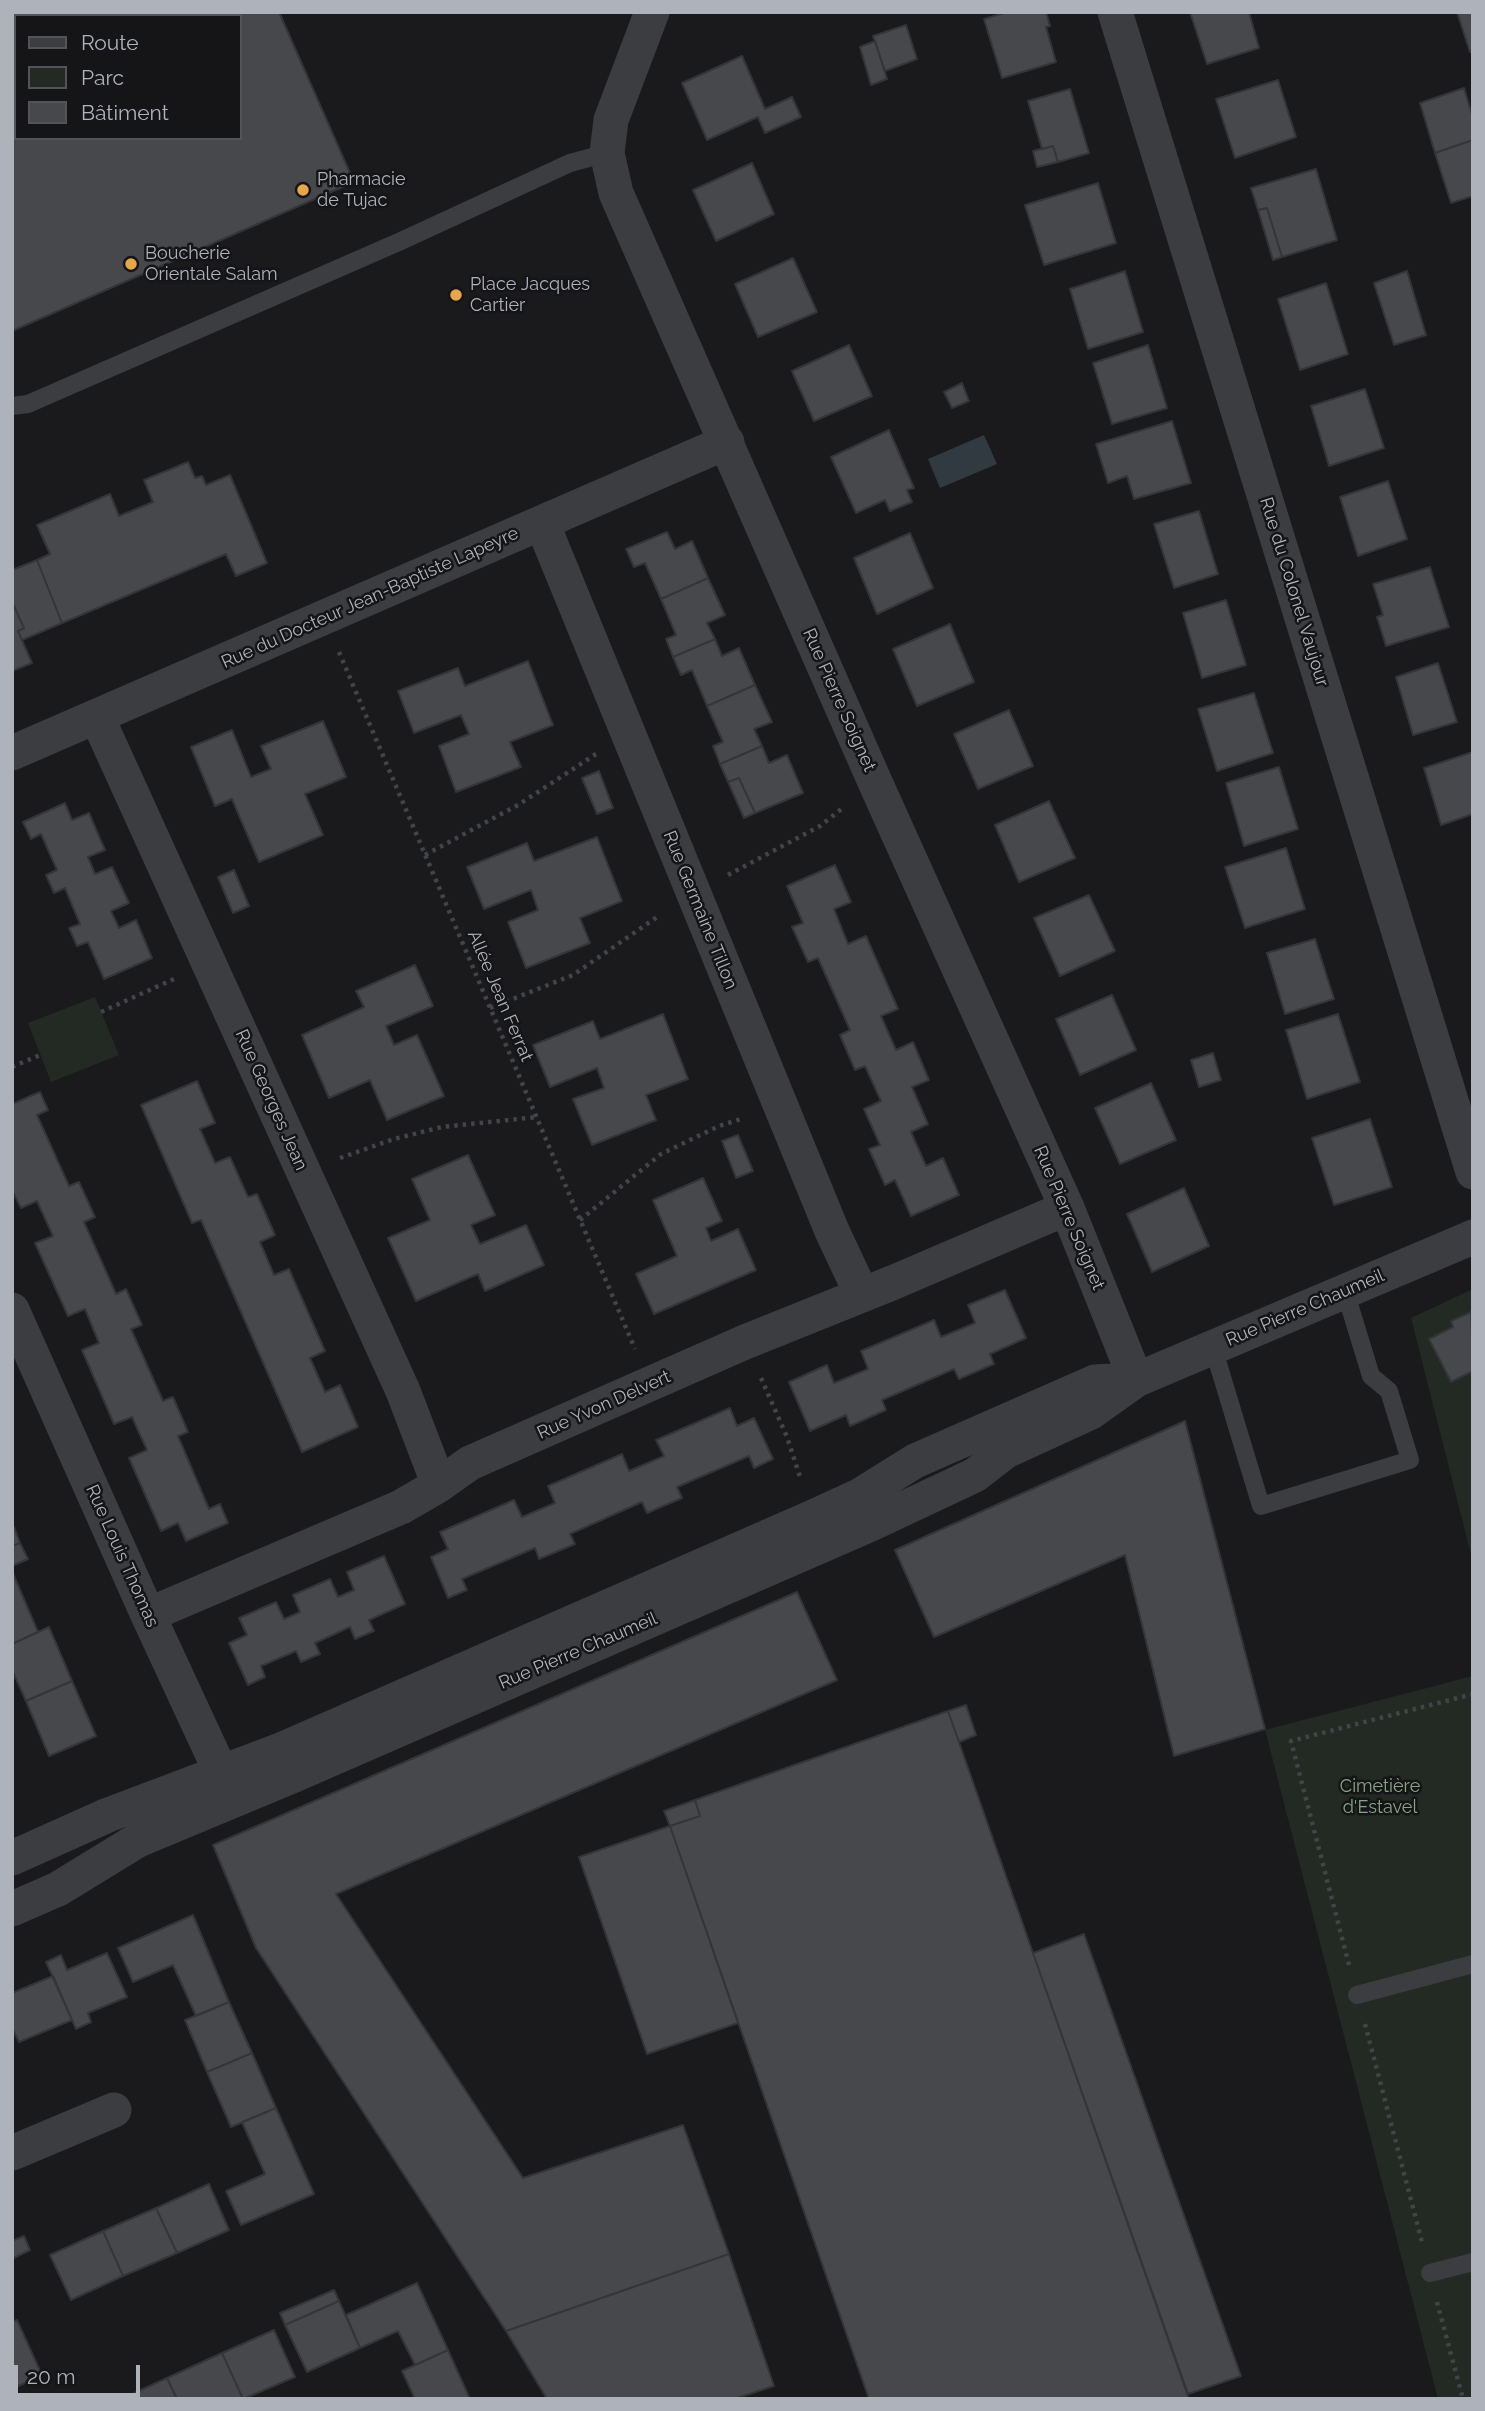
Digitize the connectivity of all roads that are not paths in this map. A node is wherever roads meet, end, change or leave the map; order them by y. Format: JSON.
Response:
{"nodes":[{"id":1,"x":652,"y":12,"type":"edge"},
{"id":2,"x":1115,"y":12,"type":"edge"},
{"id":3,"x":607,"y":153,"type":"junction"},
{"id":4,"x":12,"y":405,"type":"edge"},
{"id":5,"x":727,"y":442,"type":"junction"},
{"id":6,"x":542,"y":523,"type":"junction"},
{"id":7,"x":97,"y":717,"type":"junction"},
{"id":8,"x":12,"y":754,"type":"edge"},
{"id":9,"x":1473,"y":1172,"type":"edge"},
{"id":10,"x":1067,"y":1208,"type":"junction"},
{"id":11,"x":1473,"y":1237,"type":"edge"},
{"id":12,"x":1345,"y":1291,"type":"junction"},
{"id":13,"x":862,"y":1295,"type":"junction"},
{"id":14,"x":12,"y":1310,"type":"edge"},
{"id":15,"x":1213,"y":1347,"type":"junction"},
{"id":16,"x":1136,"y":1380,"type":"junction"},
{"id":17,"x":439,"y":1485,"type":"junction"},
{"id":18,"x":148,"y":1615,"type":"junction"},
{"id":19,"x":228,"y":1787,"type":"junction"},
{"id":20,"x":12,"y":1858,"type":"edge"},
{"id":21,"x":12,"y":1909,"type":"edge"},
{"id":22,"x":1473,"y":1964,"type":"edge"},
{"id":23,"x":1357,"y":1994,"type":"dead end"},
{"id":24,"x":114,"y":2110,"type":"dead end"},
{"id":25,"x":12,"y":2154,"type":"edge"},
{"id":26,"x":1473,"y":2262,"type":"edge"},
{"id":27,"x":1430,"y":2273,"type":"dead end"}],
"edges":[{"from":1,"to":3,"type":"street","name":"Rue Pierre Soignet"},
{"from":2,"to":9,"type":"street","name":"Rue du Colonel Vaujour"},
{"from":3,"to":4,"type":"lane"},
{"from":3,"to":5,"type":"street","name":"Rue Pierre Soignet"},
{"from":5,"to":6,"type":"street","name":"Rue du Docteur Jean-Baptiste Lapeyre"},
{"from":5,"to":10,"type":"street","name":"Rue Pierre Soignet"},
{"from":6,"to":7,"type":"street","name":"Rue du Docteur Jean-Baptiste Lapeyre"},
{"from":6,"to":13,"type":"street","name":"Rue Germaine Tillon"},
{"from":7,"to":8,"type":"street","name":"Rue du Docteur Jean-Baptiste Lapeyre"},
{"from":7,"to":17,"type":"street","name":"Rue Georges Jean"},
{"from":10,"to":13,"type":"street","name":"Rue Yvon Delvert"},
{"from":10,"to":16,"type":"street","name":"Rue Pierre Soignet"},
{"from":11,"to":12,"type":"street","name":"Rue Pierre Chaumeil"},
{"from":12,"to":15,"type":"street","name":"Rue Pierre Chaumeil"},
{"from":12,"to":15,"type":"lane"},
{"from":13,"to":17,"type":"street","name":"Rue Yvon Delvert"},
{"from":14,"to":18,"type":"street","name":"Rue Louis Thomas"},
{"from":15,"to":16,"type":"street","name":"Rue Pierre Chaumeil"},
{"from":16,"to":19,"type":"street","name":"Rue Pierre Chaumeil"},
{"from":16,"to":19,"type":"street","name":"Rue Pierre Chaumeil"},
{"from":17,"to":18,"type":"street","name":"Rue Yvon Delvert"},
{"from":18,"to":19,"type":"street","name":"Rue Louis Thomas"},
{"from":19,"to":20,"type":"street","name":"Rue Pierre Chaumeil"},
{"from":19,"to":21,"type":"street","name":"Rue Pierre Chaumeil"},
{"from":22,"to":23,"type":"lane"},
{"from":24,"to":25,"type":"street"},
{"from":26,"to":27,"type":"lane"}]}
